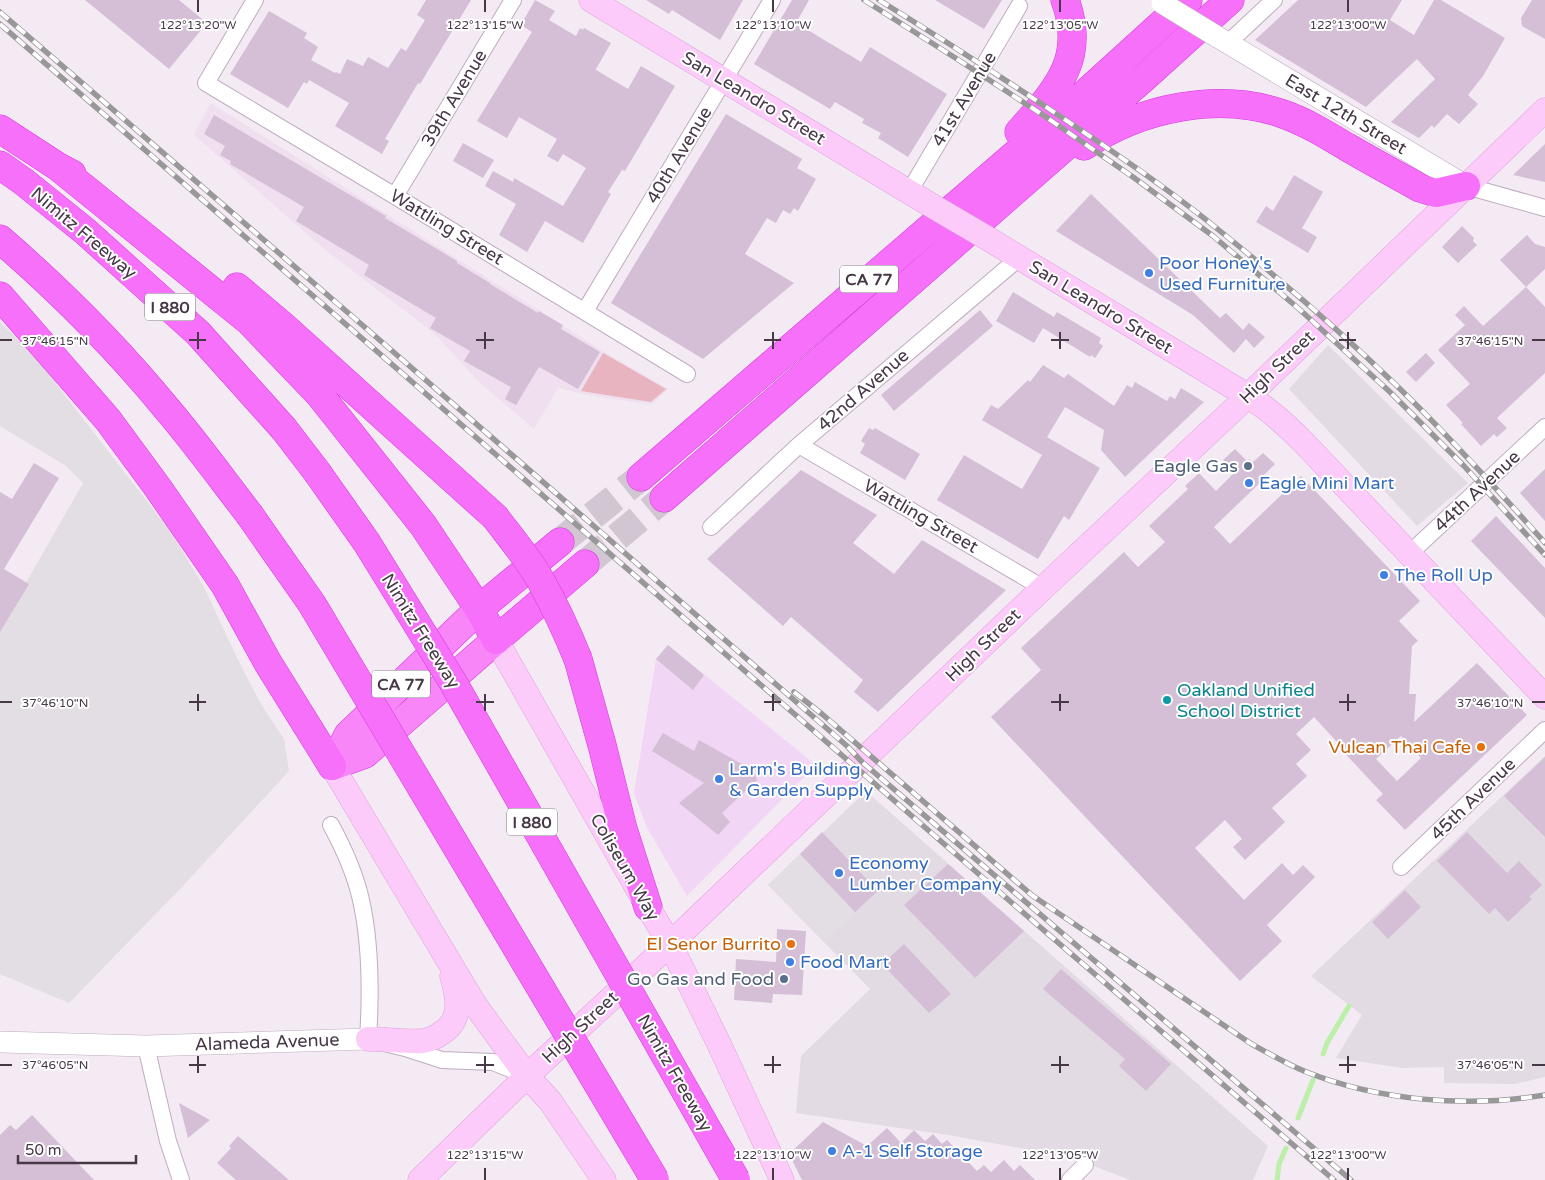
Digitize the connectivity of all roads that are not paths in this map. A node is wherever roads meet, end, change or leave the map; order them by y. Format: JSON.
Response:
{"nodes":[{"id":1,"x":256,"y":0,"type":"edge"},
{"id":2,"x":514,"y":0,"type":"edge"},
{"id":3,"x":591,"y":0,"type":"edge"},
{"id":4,"x":772,"y":0,"type":"edge"},
{"id":5,"x":1065,"y":0,"type":"edge"},
{"id":6,"x":1230,"y":0,"type":"edge"},
{"id":7,"x":1274,"y":0,"type":"edge"},
{"id":8,"x":1169,"y":1,"type":"edge"},
{"id":9,"x":1019,"y":6,"type":"dead end"},
{"id":10,"x":1222,"y":40,"type":"junction"},
{"id":11,"x":724,"y":80,"type":"junction"},
{"id":12,"x":1545,"y":110,"type":"edge"},
{"id":13,"x":0,"y":129,"type":"edge"},
{"id":14,"x":0,"y":165,"type":"edge"},
{"id":15,"x":57,"y":166,"type":"junction"},
{"id":16,"x":1466,"y":186,"type":"junction"},
{"id":17,"x":909,"y":192,"type":"junction"},
{"id":18,"x":395,"y":196,"type":"junction"},
{"id":19,"x":1545,"y":208,"type":"edge"},
{"id":20,"x":0,"y":239,"type":"edge"},
{"id":21,"x":906,"y":247,"type":"junction"},
{"id":22,"x":1019,"y":258,"type":"junction"},
{"id":23,"x":923,"y":271,"type":"junction"},
{"id":24,"x":0,"y":296,"type":"edge"},
{"id":25,"x":585,"y":311,"type":"junction"},
{"id":26,"x":688,"y":374,"type":"dead end"},
{"id":27,"x":1248,"y":396,"type":"junction"},
{"id":28,"x":1545,"y":427,"type":"edge"},
{"id":29,"x":799,"y":445,"type":"junction"},
{"id":30,"x":641,"y":476,"type":"tunnel mouth"},
{"id":31,"x":664,"y":498,"type":"tunnel mouth"},
{"id":32,"x":711,"y":527,"type":"dead end"},
{"id":33,"x":560,"y":542,"type":"tunnel mouth"},
{"id":34,"x":1409,"y":554,"type":"junction"},
{"id":35,"x":585,"y":564,"type":"tunnel mouth"},
{"id":36,"x":1043,"y":588,"type":"junction"},
{"id":37,"x":479,"y":609,"type":"junction"},
{"id":38,"x":496,"y":640,"type":"junction"},
{"id":39,"x":1545,"y":697,"type":"edge"},
{"id":40,"x":1545,"y":730,"type":"edge"},
{"id":41,"x":332,"y":766,"type":"junction"},
{"id":42,"x":331,"y":825,"type":"dead end"},
{"id":43,"x":1401,"y":867,"type":"dead end"},
{"id":44,"x":648,"y":907,"type":"junction"},
{"id":45,"x":670,"y":944,"type":"junction"},
{"id":46,"x":444,"y":953,"type":"junction"},
{"id":47,"x":368,"y":1039,"type":"junction"},
{"id":48,"x":0,"y":1042,"type":"edge"},
{"id":49,"x":146,"y":1046,"type":"junction"},
{"id":50,"x":527,"y":1076,"type":"junction"},
{"id":51,"x":1086,"y":1165,"type":"dead end"},
{"id":52,"x":181,"y":1180,"type":"edge"},
{"id":53,"x":420,"y":1180,"type":"edge"},
{"id":54,"x":604,"y":1180,"type":"edge"},
{"id":55,"x":655,"y":1180,"type":"edge"},
{"id":56,"x":736,"y":1180,"type":"edge"},
{"id":57,"x":782,"y":1180,"type":"edge"},
{"id":58,"x":1070,"y":1180,"type":"edge"}],
"edges":[{"from":1,"to":18,"type":"street","name":"Wattling Street"},
{"from":2,"to":18,"type":"street","name":"39th Avenue"},
{"from":3,"to":11,"type":"main road","name":"San Leandro Street"},
{"from":4,"to":11,"type":"street","name":"40th Avenue"},
{"from":5,"to":21,"type":"highway"},
{"from":6,"to":23,"type":"highway","number":"CA 77"},
{"from":7,"to":10,"type":"street"},
{"from":8,"to":10,"type":"street","name":"East 12th Street","bridge":true},
{"from":8,"to":21,"type":"highway","number":"CA 77"},
{"from":9,"to":17,"type":"street","name":"41st Avenue"},
{"from":10,"to":16,"type":"street","name":"East 12th Street"},
{"from":11,"to":17,"type":"main road","name":"San Leandro Street"},
{"from":11,"to":25,"type":"street","name":"40th Avenue"},
{"from":12,"to":16,"type":"main road","name":"High Street"},
{"from":13,"to":15,"type":"highway"},
{"from":14,"to":56,"type":"highway","name":"Nimitz Freeway","number":"I 880","bridge":true},
{"from":15,"to":37,"type":"highway"},
{"from":15,"to":44,"type":"highway","bridge":true},
{"from":16,"to":19,"type":"street","name":"East 12th Street"},
{"from":16,"to":23,"type":"highway"},
{"from":16,"to":27,"type":"main road","name":"High Street"},
{"from":17,"to":22,"type":"main road","name":"San Leandro Street","bridge":true},
{"from":18,"to":25,"type":"street","name":"Wattling Street"},
{"from":20,"to":55,"type":"highway","bridge":true},
{"from":21,"to":30,"type":"highway","number":"CA 77"},
{"from":22,"to":27,"type":"main road","name":"San Leandro Street"},
{"from":22,"to":29,"type":"street","name":"42nd Avenue"},
{"from":23,"to":31,"type":"highway","number":"CA 77"},
{"from":24,"to":41,"type":"highway"},
{"from":25,"to":26,"type":"street","name":"Wattling Street"},
{"from":27,"to":34,"type":"main road","name":"San Leandro Street"},
{"from":27,"to":36,"type":"main road","name":"High Street"},
{"from":28,"to":34,"type":"street","name":"44th Avenue"},
{"from":29,"to":32,"type":"street","name":"42nd Avenue"},
{"from":29,"to":36,"type":"street","name":"Wattling Street"},
{"from":33,"to":37,"type":"highway","number":"CA 77"},
{"from":34,"to":39,"type":"main road","name":"San Leandro Street"},
{"from":35,"to":38,"type":"highway","number":"CA 77"},
{"from":36,"to":45,"type":"main road","name":"High Street"},
{"from":37,"to":38,"type":"highway"},
{"from":37,"to":41,"type":"highway","number":"CA 77"},
{"from":38,"to":41,"type":"highway","number":"CA 77"},
{"from":38,"to":44,"type":"main road","name":"Coliseum Way"},
{"from":40,"to":43,"type":"street","name":"45th Avenue"},
{"from":41,"to":46,"type":"main road"},
{"from":42,"to":47,"type":"street"},
{"from":44,"to":45,"type":"main road","name":"Coliseum Way"},
{"from":45,"to":50,"type":"main road","name":"High Street"},
{"from":45,"to":57,"type":"main road","name":"Coliseum Way"},
{"from":46,"to":47,"type":"main road"},
{"from":46,"to":50,"type":"main road"},
{"from":47,"to":49,"type":"street","name":"Alameda Avenue"},
{"from":47,"to":50,"type":"street","name":"Alameda Avenue"},
{"from":48,"to":49,"type":"street","name":"Alameda Avenue"},
{"from":49,"to":52,"type":"street"},
{"from":50,"to":53,"type":"main road","name":"High Street"},
{"from":50,"to":54,"type":"main road"},
{"from":51,"to":58,"type":"street"}]}
